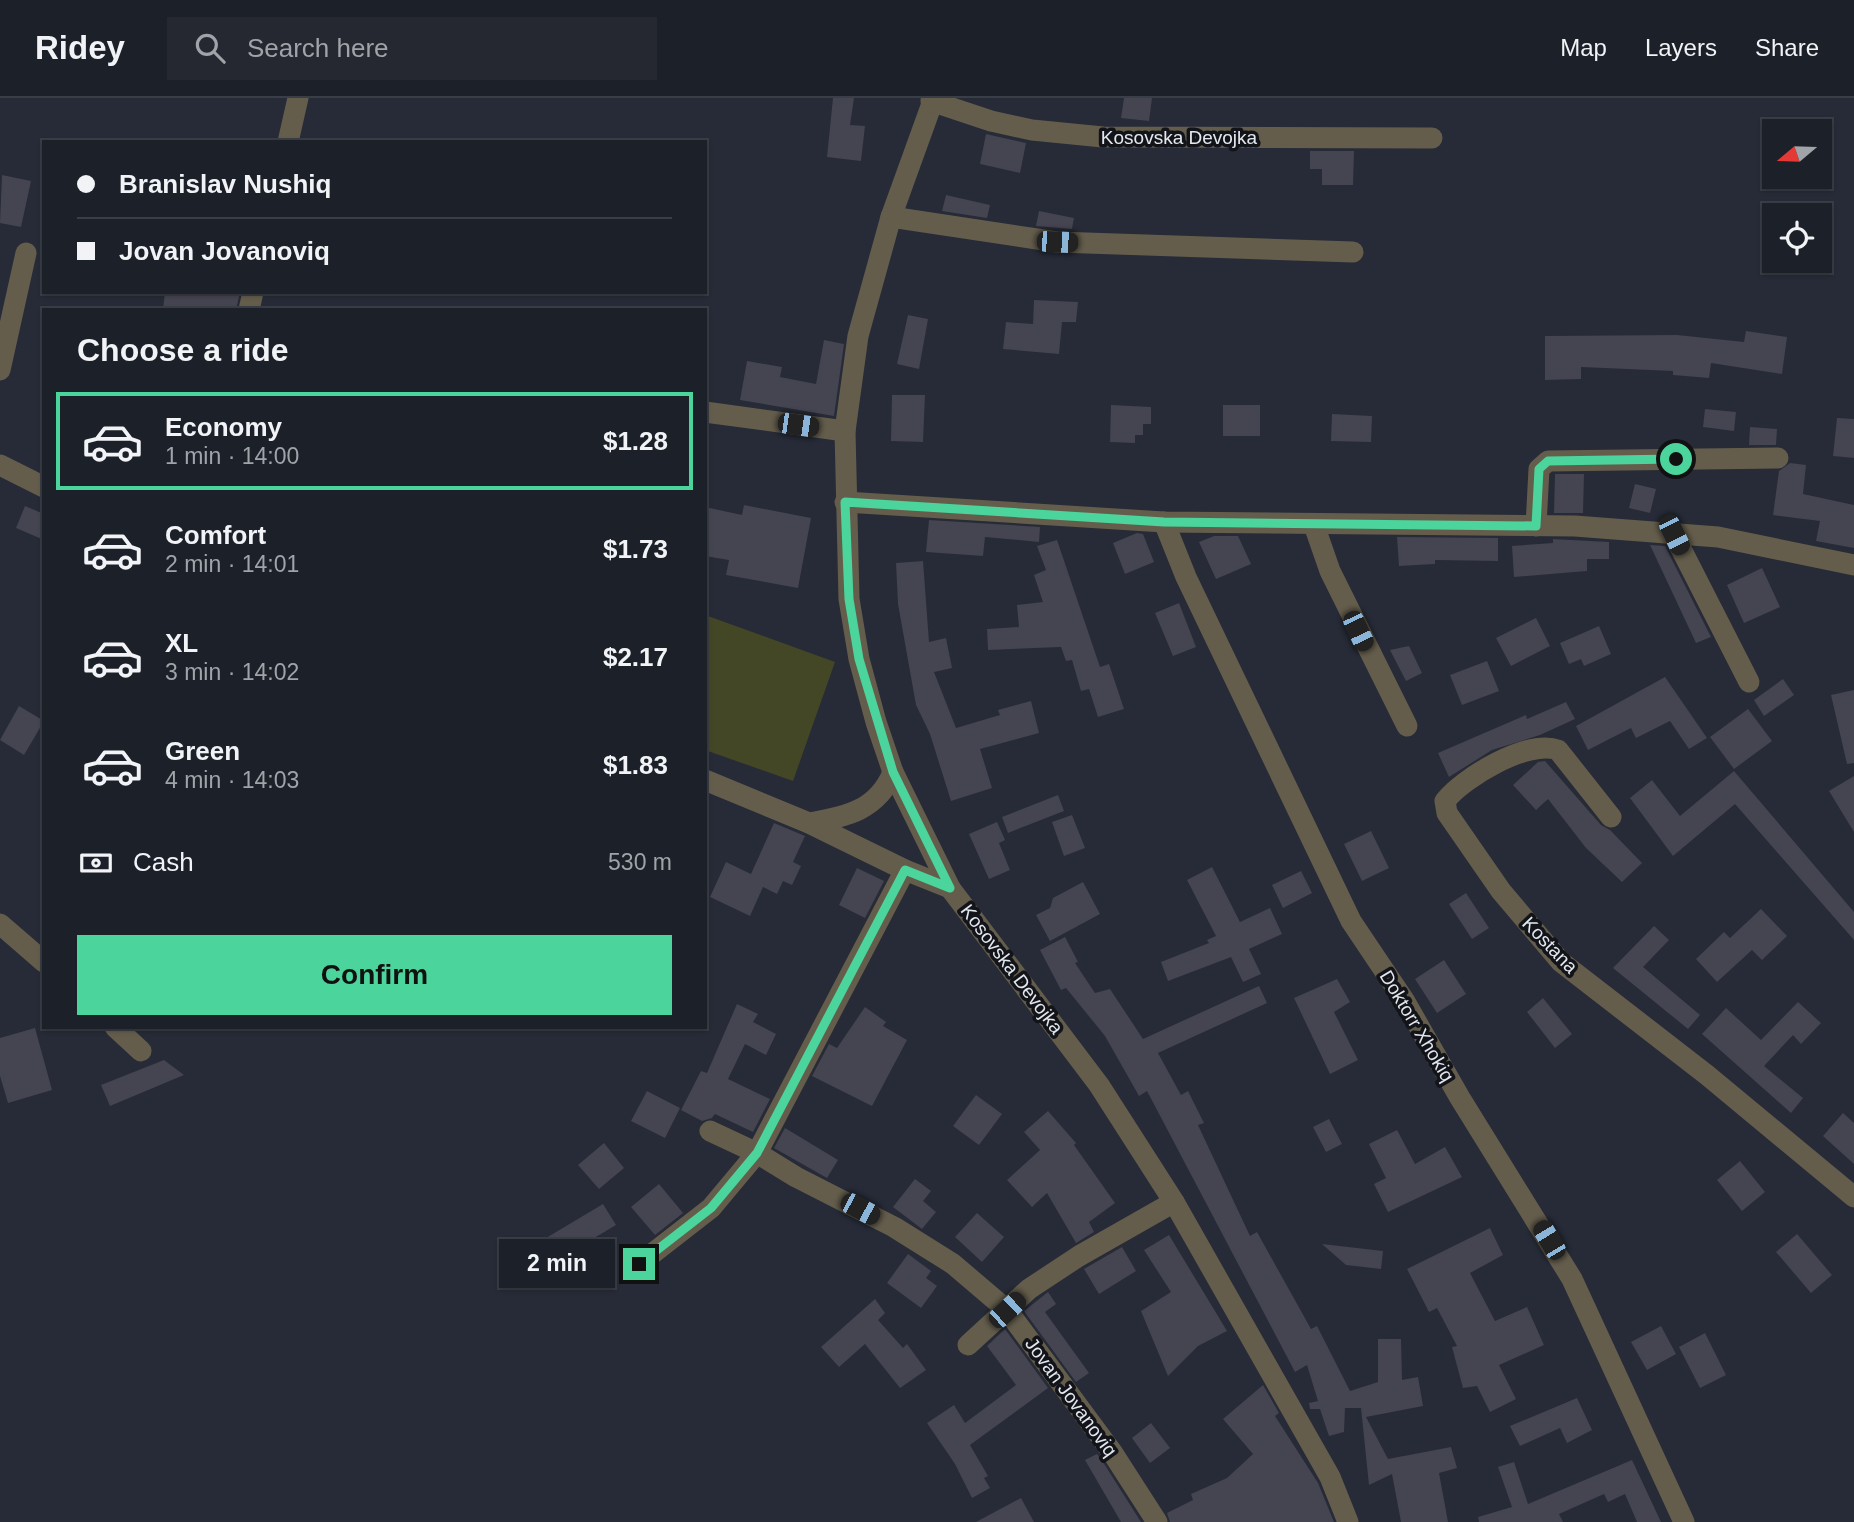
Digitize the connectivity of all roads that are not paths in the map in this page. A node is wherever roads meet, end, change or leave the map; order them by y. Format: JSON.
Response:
{"nodes":[{"id":1,"x":298,"y":98,"type":"edge"},
{"id":2,"x":932,"y":99,"type":"edge"},
{"id":3,"x":1432,"y":138,"type":"dead end"},
{"id":4,"x":288,"y":140,"type":"edge"},
{"id":5,"x":891,"y":217,"type":"junction"},
{"id":6,"x":1353,"y":252,"type":"dead end"},
{"id":7,"x":26,"y":253,"type":"dead end"},
{"id":8,"x":0,"y":370,"type":"edge"},
{"id":9,"x":707,"y":412,"type":"edge"},
{"id":10,"x":845,"y":431,"type":"junction"},
{"id":11,"x":1778,"y":458,"type":"dead end"},
{"id":12,"x":0,"y":465,"type":"edge"},
{"id":13,"x":42,"y":485,"type":"edge"},
{"id":14,"x":845,"y":502,"type":"junction"},
{"id":15,"x":1164,"y":522,"type":"junction"},
{"id":16,"x":1314,"y":525,"type":"junction"},
{"id":17,"x":1536,"y":526,"type":"junction"},
{"id":18,"x":1674,"y":535,"type":"junction"},
{"id":19,"x":1854,"y":565,"type":"edge"},
{"id":20,"x":1749,"y":682,"type":"dead end"},
{"id":21,"x":1407,"y":726,"type":"dead end"},
{"id":22,"x":893,"y":772,"type":"junction"},
{"id":23,"x":707,"y":781,"type":"edge"},
{"id":24,"x":1611,"y":817,"type":"dead end"},
{"id":25,"x":809,"y":823,"type":"junction"},
{"id":26,"x":905,"y":870,"type":"junction"},
{"id":27,"x":950,"y":888,"type":"junction"},
{"id":28,"x":0,"y":924,"type":"edge"},
{"id":29,"x":42,"y":960,"type":"edge"},
{"id":30,"x":117,"y":1029,"type":"edge"},
{"id":31,"x":141,"y":1051,"type":"dead end"},
{"id":32,"x":710,"y":1131,"type":"dead end"},
{"id":33,"x":757,"y":1153,"type":"junction"},
{"id":34,"x":1854,"y":1197,"type":"edge"},
{"id":35,"x":1174,"y":1202,"type":"junction"},
{"id":36,"x":639,"y":1264,"type":"dead end"},
{"id":37,"x":1007,"y":1310,"type":"junction"},
{"id":38,"x":968,"y":1345,"type":"dead end"},
{"id":39,"x":1157,"y":1522,"type":"edge"},
{"id":40,"x":1348,"y":1522,"type":"edge"},
{"id":41,"x":1684,"y":1522,"type":"edge"}],
"edges":[{"from":1,"to":4,"type":"street"},
{"from":2,"to":3,"type":"street","name":"Kosovska Devojka"},
{"from":2,"to":5,"type":"street","name":"Kosovska Devojka"},
{"from":5,"to":6,"type":"street"},
{"from":5,"to":10,"type":"street","name":"Kosovska Devojka"},
{"from":7,"to":8,"type":"street"},
{"from":9,"to":10,"type":"street"},
{"from":10,"to":14,"type":"street","name":"Kosovska Devojka"},
{"from":11,"to":17,"type":"street"},
{"from":12,"to":13,"type":"street"},
{"from":14,"to":15,"type":"street"},
{"from":14,"to":22,"type":"street","name":"Kosovska Devojka"},
{"from":15,"to":16,"type":"street"},
{"from":15,"to":41,"type":"street","name":"Doktorr Xhokiq"},
{"from":16,"to":17,"type":"street"},
{"from":16,"to":21,"type":"street"},
{"from":17,"to":18,"type":"street"},
{"from":18,"to":19,"type":"street"},
{"from":18,"to":20,"type":"street"},
{"from":22,"to":25,"type":"street"},
{"from":22,"to":27,"type":"street","name":"Kosovska Devojka"},
{"from":23,"to":25,"type":"street"},
{"from":24,"to":34,"type":"street","name":"Kostana"},
{"from":25,"to":26,"type":"street"},
{"from":26,"to":27,"type":"street"},
{"from":26,"to":33,"type":"street"},
{"from":27,"to":35,"type":"street","name":"Kosovska Devojka"},
{"from":28,"to":29,"type":"street"},
{"from":30,"to":31,"type":"street"},
{"from":32,"to":33,"type":"street","name":"Jovan Jovanoviq"},
{"from":33,"to":36,"type":"street"},
{"from":33,"to":37,"type":"street","name":"Jovan Jovanoviq"},
{"from":35,"to":37,"type":"street"},
{"from":35,"to":40,"type":"street","name":"Kosovska Devojka"},
{"from":37,"to":38,"type":"street"},
{"from":37,"to":39,"type":"street","name":"Jovan Jovanoviq"}]}
